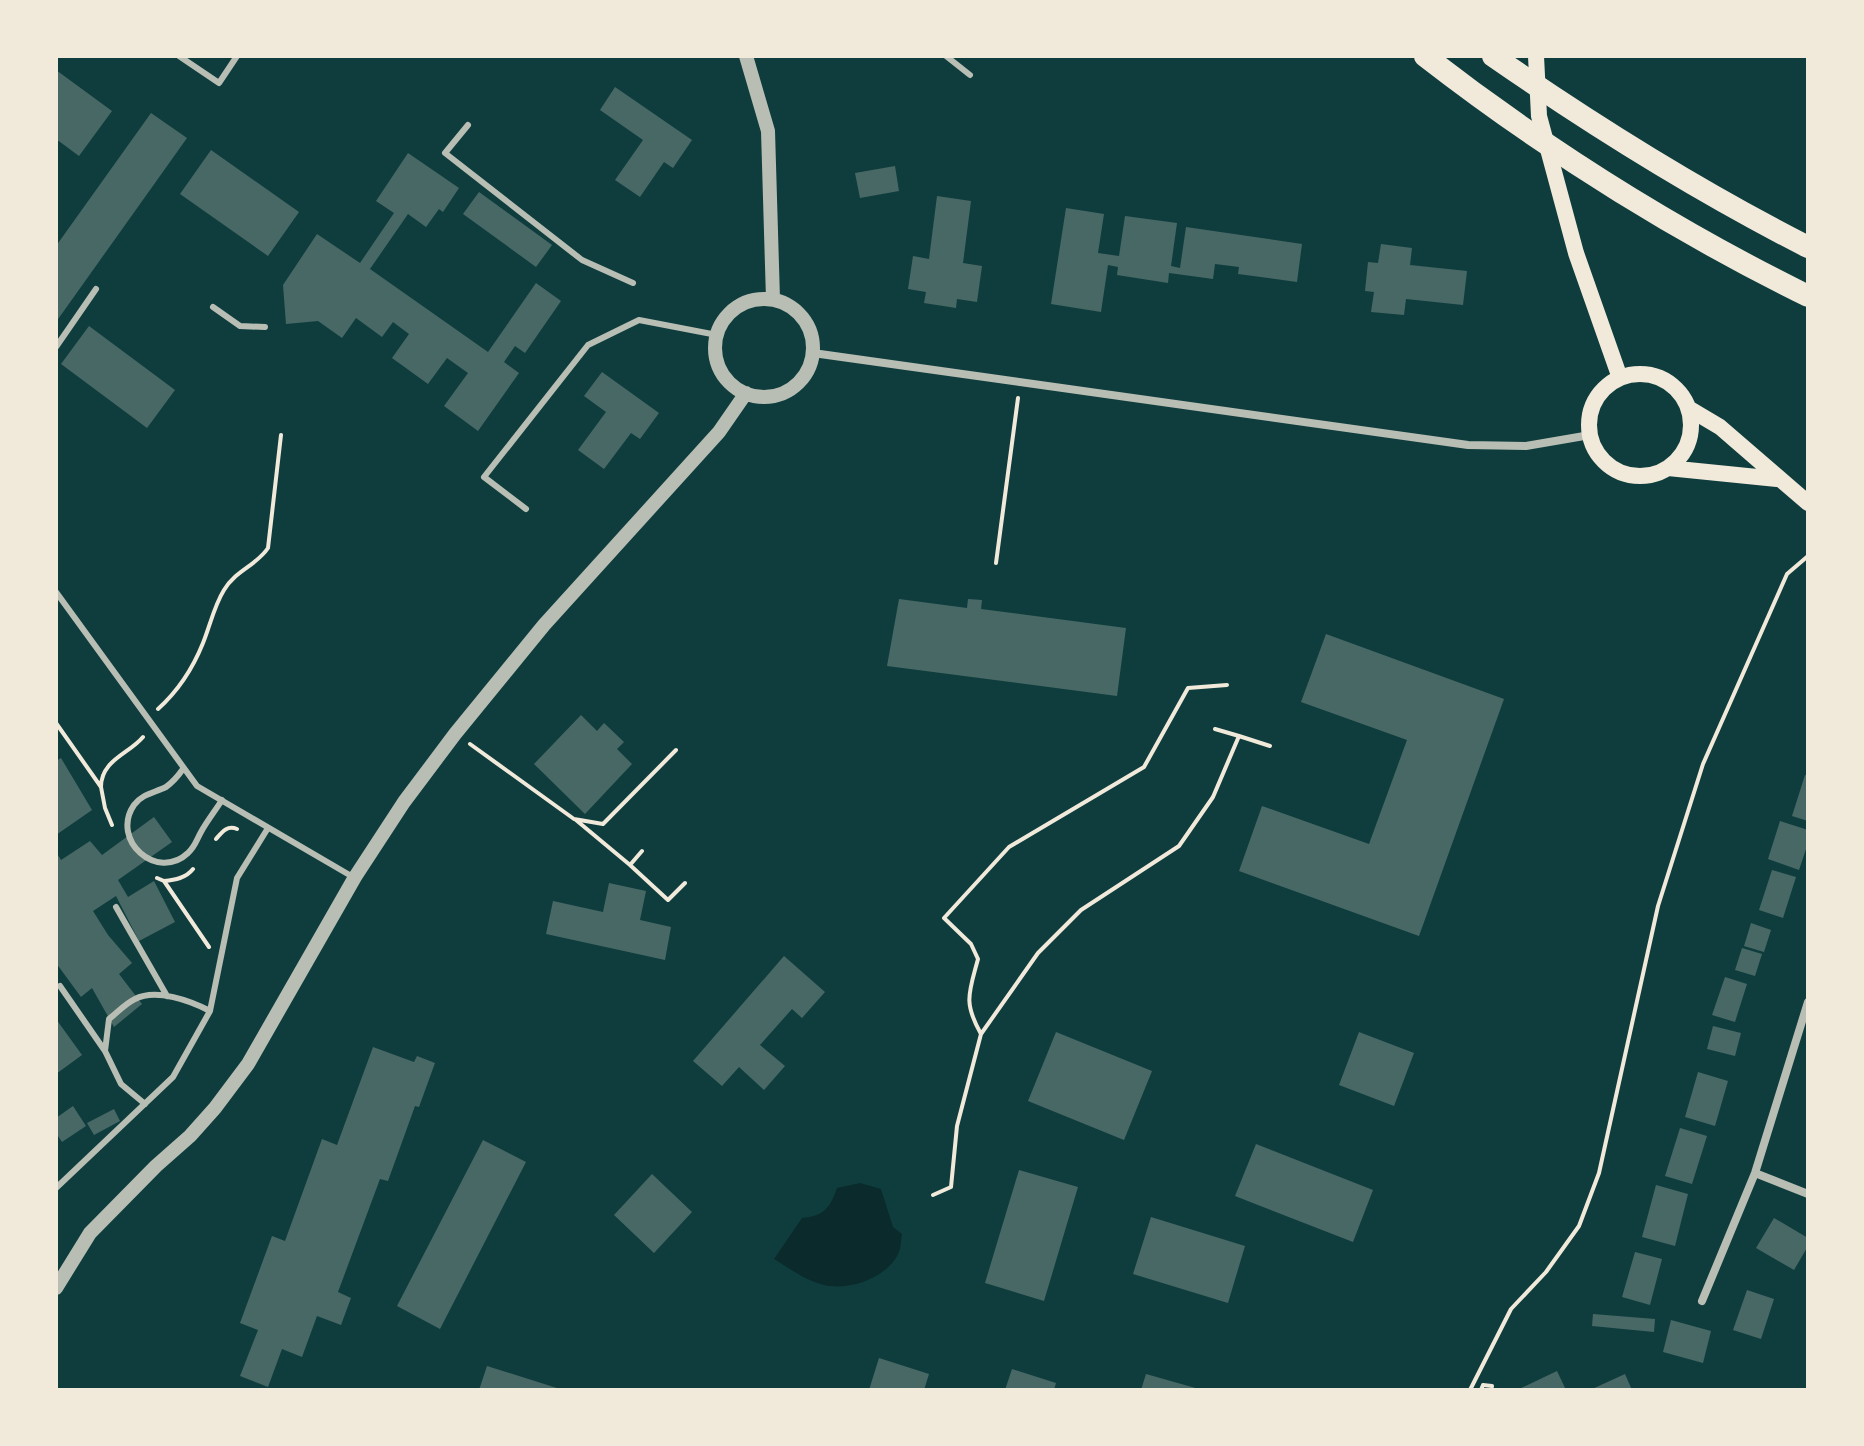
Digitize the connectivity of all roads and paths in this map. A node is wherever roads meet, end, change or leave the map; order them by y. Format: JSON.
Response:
{"nodes":[{"id":1,"x":179,"y":56,"type":"edge"},
{"id":2,"x":237,"y":56,"type":"edge"},
{"id":3,"x":746,"y":56,"type":"edge"},
{"id":4,"x":946,"y":56,"type":"edge"},
{"id":5,"x":1425,"y":56,"type":"edge"},
{"id":6,"x":1493,"y":56,"type":"edge"},
{"id":7,"x":1536,"y":56,"type":"edge"},
{"id":8,"x":970,"y":75,"type":"dead end"},
{"id":9,"x":468,"y":125,"type":"dead end"},
{"id":10,"x":1808,"y":247,"type":"edge"},
{"id":11,"x":633,"y":283,"type":"dead end"},
{"id":12,"x":96,"y":289,"type":"dead end"},
{"id":13,"x":1808,"y":296,"type":"edge"},
{"id":14,"x":773,"y":299,"type":"junction"},
{"id":15,"x":213,"y":307,"type":"dead end"},
{"id":16,"x":265,"y":327,"type":"dead end"},
{"id":17,"x":717,"y":335,"type":"junction"},
{"id":18,"x":56,"y":347,"type":"edge"},
{"id":19,"x":813,"y":353,"type":"junction"},
{"id":20,"x":1620,"y":378,"type":"junction"},
{"id":21,"x":1020,"y":384,"type":"junction"},
{"id":22,"x":746,"y":393,"type":"junction"},
{"id":23,"x":1688,"y":408,"type":"junction"},
{"id":24,"x":281,"y":435,"type":"dead end"},
{"id":25,"x":1590,"y":435,"type":"junction"},
{"id":26,"x":1668,"y":468,"type":"junction"},
{"id":27,"x":1778,"y":479,"type":"junction"},
{"id":28,"x":1808,"y":503,"type":"edge"},
{"id":29,"x":526,"y":509,"type":"dead end"},
{"id":30,"x":1808,"y":556,"type":"edge"},
{"id":31,"x":996,"y":563,"type":"dead end"},
{"id":32,"x":56,"y":592,"type":"edge"},
{"id":33,"x":1227,"y":685,"type":"dead end"},
{"id":34,"x":147,"y":719,"type":"junction"},
{"id":35,"x":56,"y":723,"type":"edge"},
{"id":36,"x":1215,"y":729,"type":"dead end"},
{"id":37,"x":455,"y":734,"type":"junction"},
{"id":38,"x":1239,"y":736,"type":"junction"},
{"id":39,"x":1270,"y":746,"type":"dead end"},
{"id":40,"x":676,"y":750,"type":"dead end"},
{"id":41,"x":183,"y":769,"type":"junction"},
{"id":42,"x":101,"y":787,"type":"junction"},
{"id":43,"x":222,"y":800,"type":"junction"},
{"id":44,"x":574,"y":819,"type":"junction"},
{"id":45,"x":268,"y":828,"type":"junction"},
{"id":46,"x":115,"y":831,"type":"dead end"},
{"id":47,"x":216,"y":839,"type":"dead end"},
{"id":48,"x":259,"y":843,"type":"junction"},
{"id":49,"x":642,"y":851,"type":"dead end"},
{"id":50,"x":198,"y":863,"type":"dead end"},
{"id":51,"x":630,"y":865,"type":"junction"},
{"id":52,"x":151,"y":875,"type":"dead end"},
{"id":53,"x":355,"y":877,"type":"junction"},
{"id":54,"x":164,"y":881,"type":"junction"},
{"id":55,"x":685,"y":883,"type":"dead end"},
{"id":56,"x":116,"y":907,"type":"dead end"},
{"id":57,"x":212,"y":953,"type":"dead end"},
{"id":58,"x":60,"y":986,"type":"dead end"},
{"id":59,"x":167,"y":996,"type":"junction"},
{"id":60,"x":1808,"y":1002,"type":"edge"},
{"id":61,"x":210,"y":1011,"type":"junction"},
{"id":62,"x":981,"y":1034,"type":"junction"},
{"id":63,"x":105,"y":1051,"type":"junction"},
{"id":64,"x":145,"y":1104,"type":"junction"},
{"id":65,"x":1755,"y":1173,"type":"junction"},
{"id":66,"x":56,"y":1188,"type":"edge"},
{"id":67,"x":1808,"y":1194,"type":"edge"},
{"id":68,"x":933,"y":1195,"type":"dead end"},
{"id":69,"x":56,"y":1288,"type":"edge"},
{"id":70,"x":1702,"y":1301,"type":"dead end"},
{"id":71,"x":1470,"y":1390,"type":"edge"},
{"id":72,"x":1481,"y":1390,"type":"edge"},
{"id":73,"x":1491,"y":1390,"type":"edge"}],
"edges":[{"from":1,"to":2,"type":"lane"},
{"from":3,"to":14,"type":"street"},
{"from":4,"to":8,"type":"lane"},
{"from":5,"to":13,"type":"highway"},
{"from":6,"to":10,"type":"highway"},
{"from":7,"to":20,"type":"main road"},
{"from":9,"to":11,"type":"lane"},
{"from":12,"to":18,"type":"lane"},
{"from":14,"to":17,"type":"street"},
{"from":14,"to":19,"type":"street"},
{"from":15,"to":16,"type":"lane"},
{"from":17,"to":22,"type":"street"},
{"from":17,"to":29,"type":"lane"},
{"from":19,"to":21,"type":"street"},
{"from":19,"to":22,"type":"street"},
{"from":20,"to":23,"type":"main road"},
{"from":20,"to":25,"type":"main road"},
{"from":21,"to":25,"type":"street"},
{"from":21,"to":31,"type":"path"},
{"from":22,"to":37,"type":"street"},
{"from":23,"to":26,"type":"main road"},
{"from":23,"to":27,"type":"main road"},
{"from":24,"to":34,"type":"path"},
{"from":25,"to":26,"type":"main road"},
{"from":26,"to":27,"type":"main road"},
{"from":27,"to":28,"type":"main road"},
{"from":30,"to":71,"type":"path"},
{"from":32,"to":34,"type":"lane"},
{"from":33,"to":62,"type":"path"},
{"from":34,"to":41,"type":"lane"},
{"from":34,"to":42,"type":"path"},
{"from":35,"to":42,"type":"path"},
{"from":36,"to":38,"type":"path"},
{"from":37,"to":44,"type":"path"},
{"from":37,"to":53,"type":"street"},
{"from":38,"to":39,"type":"path"},
{"from":38,"to":62,"type":"path"},
{"from":40,"to":44,"type":"path"},
{"from":41,"to":43,"type":"lane"},
{"from":41,"to":43,"type":"lane"},
{"from":42,"to":46,"type":"path"},
{"from":43,"to":45,"type":"lane"},
{"from":44,"to":51,"type":"path"},
{"from":45,"to":48,"type":"lane"},
{"from":45,"to":53,"type":"lane"},
{"from":47,"to":48,"type":"path"},
{"from":48,"to":61,"type":"lane"},
{"from":49,"to":51,"type":"path"},
{"from":50,"to":54,"type":"path"},
{"from":51,"to":55,"type":"path"},
{"from":52,"to":54,"type":"path"},
{"from":53,"to":69,"type":"street"},
{"from":54,"to":57,"type":"path"},
{"from":56,"to":59,"type":"lane"},
{"from":58,"to":63,"type":"lane"},
{"from":59,"to":61,"type":"lane"},
{"from":59,"to":63,"type":"lane"},
{"from":60,"to":65,"type":"street"},
{"from":61,"to":64,"type":"lane"},
{"from":62,"to":68,"type":"path"},
{"from":63,"to":64,"type":"lane"},
{"from":64,"to":66,"type":"lane"},
{"from":65,"to":67,"type":"street"},
{"from":65,"to":70,"type":"street"},
{"from":72,"to":73,"type":"path"}]}
